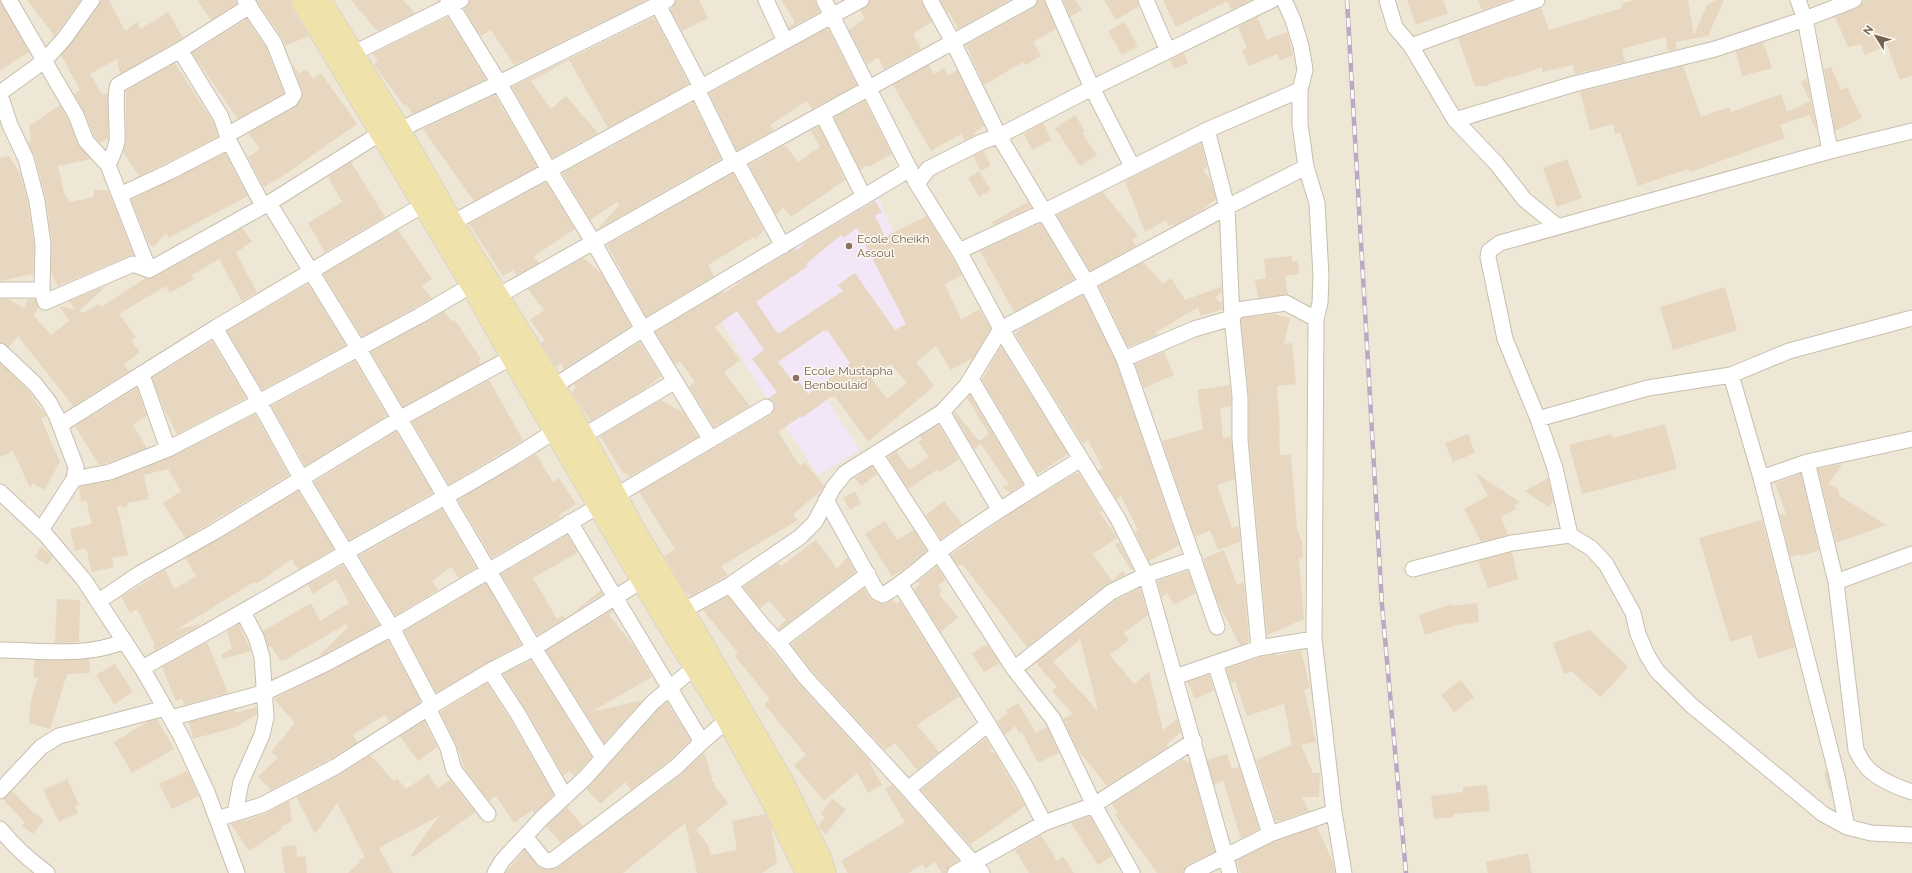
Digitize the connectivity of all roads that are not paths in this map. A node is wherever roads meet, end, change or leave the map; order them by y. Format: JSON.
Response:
{"nodes":[{"id":1,"x":9,"y":0,"type":"edge"},
{"id":2,"x":92,"y":0,"type":"edge"},
{"id":3,"x":302,"y":0,"type":"edge"},
{"id":4,"x":320,"y":0,"type":"edge"},
{"id":5,"x":766,"y":0,"type":"edge"},
{"id":6,"x":824,"y":0,"type":"edge"},
{"id":7,"x":861,"y":0,"type":"edge"},
{"id":8,"x":930,"y":0,"type":"edge"},
{"id":9,"x":1030,"y":0,"type":"edge"},
{"id":10,"x":1053,"y":0,"type":"edge"},
{"id":11,"x":1146,"y":0,"type":"edge"},
{"id":12,"x":1272,"y":0,"type":"edge"},
{"id":13,"x":1284,"y":0,"type":"edge"},
{"id":14,"x":1387,"y":0,"type":"edge"},
{"id":15,"x":1537,"y":0,"type":"edge"},
{"id":16,"x":1798,"y":0,"type":"edge"},
{"id":17,"x":1854,"y":0,"type":"edge"},
{"id":18,"x":453,"y":2,"type":"edge"},
{"id":19,"x":662,"y":2,"type":"edge"},
{"id":20,"x":248,"y":3,"type":"edge"},
{"id":21,"x":832,"y":16,"type":"junction"},
{"id":22,"x":1805,"y":19,"type":"junction"},
{"id":23,"x":786,"y":42,"type":"junction"},
{"id":24,"x":953,"y":42,"type":"junction"},
{"id":25,"x":1411,"y":46,"type":"junction"},
{"id":26,"x":180,"y":50,"type":"junction"},
{"id":27,"x":1168,"y":51,"type":"junction"},
{"id":28,"x":345,"y":58,"type":"junction"},
{"id":29,"x":44,"y":61,"type":"junction"},
{"id":30,"x":499,"y":83,"type":"junction"},
{"id":31,"x":699,"y":88,"type":"junction"},
{"id":32,"x":1092,"y":88,"type":"junction"},
{"id":33,"x":869,"y":89,"type":"junction"},
{"id":34,"x":1300,"y":90,"type":"junction"},
{"id":35,"x":0,"y":93,"type":"edge"},
{"id":36,"x":823,"y":114,"type":"junction"},
{"id":37,"x":1455,"y":120,"type":"junction"},
{"id":38,"x":1207,"y":130,"type":"junction"},
{"id":39,"x":390,"y":131,"type":"junction"},
{"id":40,"x":1912,"y":131,"type":"edge"},
{"id":41,"x":1000,"y":136,"type":"junction"},
{"id":42,"x":228,"y":138,"type":"junction"},
{"id":43,"x":1830,"y":151,"type":"junction"},
{"id":44,"x":735,"y":162,"type":"junction"},
{"id":45,"x":108,"y":165,"type":"junction"},
{"id":46,"x":1132,"y":166,"type":"junction"},
{"id":47,"x":1306,"y":167,"type":"junction"},
{"id":48,"x":910,"y":169,"type":"junction"},
{"id":49,"x":549,"y":170,"type":"junction"},
{"id":50,"x":917,"y":184,"type":"junction"},
{"id":51,"x":120,"y":195,"type":"junction"},
{"id":52,"x":864,"y":197,"type":"junction"},
{"id":53,"x":266,"y":205,"type":"junction"},
{"id":54,"x":423,"y":206,"type":"junction"},
{"id":55,"x":1227,"y":207,"type":"junction"},
{"id":56,"x":1045,"y":211,"type":"junction"},
{"id":57,"x":452,"y":223,"type":"junction"},
{"id":58,"x":1557,"y":226,"type":"junction"},
{"id":59,"x":594,"y":243,"type":"junction"},
{"id":60,"x":783,"y":246,"type":"junction"},
{"id":61,"x":959,"y":251,"type":"junction"},
{"id":62,"x":149,"y":270,"type":"junction"},
{"id":63,"x":310,"y":272,"type":"junction"},
{"id":64,"x":1086,"y":283,"type":"junction"},
{"id":65,"x":472,"y":285,"type":"junction"},
{"id":66,"x":0,"y":290,"type":"edge"},
{"id":67,"x":42,"y":290,"type":"junction"},
{"id":68,"x":498,"y":296,"type":"junction"},
{"id":69,"x":1232,"y":318,"type":"junction"},
{"id":70,"x":1912,"y":318,"type":"edge"},
{"id":71,"x":1316,"y":319,"type":"junction"},
{"id":72,"x":215,"y":328,"type":"junction"},
{"id":73,"x":643,"y":329,"type":"junction"},
{"id":74,"x":1001,"y":329,"type":"junction"},
{"id":75,"x":358,"y":348,"type":"junction"},
{"id":76,"x":0,"y":351,"type":"edge"},
{"id":77,"x":512,"y":357,"type":"junction"},
{"id":78,"x":1124,"y":359,"type":"junction"},
{"id":79,"x":142,"y":375,"type":"junction"},
{"id":80,"x":1731,"y":375,"type":"junction"},
{"id":81,"x":971,"y":379,"type":"junction"},
{"id":82,"x":674,"y":382,"type":"junction"},
{"id":83,"x":554,"y":387,"type":"junction"},
{"id":84,"x":259,"y":402,"type":"junction"},
{"id":85,"x":766,"y":407,"type":"dead end"},
{"id":86,"x":942,"y":412,"type":"junction"},
{"id":87,"x":1538,"y":419,"type":"junction"},
{"id":88,"x":398,"y":420,"type":"junction"},
{"id":89,"x":60,"y":424,"type":"junction"},
{"id":90,"x":578,"y":428,"type":"junction"},
{"id":91,"x":555,"y":431,"type":"junction"},
{"id":92,"x":1912,"y":439,"type":"edge"},
{"id":93,"x":711,"y":440,"type":"junction"},
{"id":94,"x":168,"y":449,"type":"junction"},
{"id":95,"x":875,"y":454,"type":"junction"},
{"id":96,"x":1081,"y":459,"type":"junction"},
{"id":97,"x":1807,"y":462,"type":"junction"},
{"id":98,"x":301,"y":478,"type":"junction"},
{"id":99,"x":1761,"y":478,"type":"junction"},
{"id":100,"x":74,"y":479,"type":"junction"},
{"id":101,"x":1035,"y":487,"type":"junction"},
{"id":102,"x":0,"y":492,"type":"edge"},
{"id":103,"x":445,"y":499,"type":"junction"},
{"id":104,"x":607,"y":500,"type":"junction"},
{"id":105,"x":826,"y":500,"type":"junction"},
{"id":106,"x":999,"y":509,"type":"junction"},
{"id":107,"x":570,"y":522,"type":"junction"},
{"id":108,"x":41,"y":530,"type":"junction"},
{"id":109,"x":1570,"y":535,"type":"junction"},
{"id":110,"x":939,"y":552,"type":"junction"},
{"id":111,"x":346,"y":553,"type":"junction"},
{"id":112,"x":1912,"y":554,"type":"edge"},
{"id":113,"x":1194,"y":559,"type":"junction"},
{"id":114,"x":1413,"y":569,"type":"dead end"},
{"id":115,"x":488,"y":571,"type":"junction"},
{"id":116,"x":868,"y":574,"type":"junction"},
{"id":117,"x":1146,"y":575,"type":"junction"},
{"id":118,"x":643,"y":580,"type":"junction"},
{"id":119,"x":1836,"y":582,"type":"junction"},
{"id":120,"x":900,"y":584,"type":"junction"},
{"id":121,"x":730,"y":585,"type":"junction"},
{"id":122,"x":616,"y":597,"type":"junction"},
{"id":123,"x":99,"y":601,"type":"junction"},
{"id":124,"x":243,"y":612,"type":"junction"},
{"id":125,"x":675,"y":616,"type":"junction"},
{"id":126,"x":392,"y":628,"type":"junction"},
{"id":127,"x":1217,"y":628,"type":"dead end"},
{"id":128,"x":1314,"y":639,"type":"junction"},
{"id":129,"x":124,"y":641,"type":"junction"},
{"id":130,"x":778,"y":642,"type":"junction"},
{"id":131,"x":534,"y":648,"type":"junction"},
{"id":132,"x":1259,"y":648,"type":"junction"},
{"id":133,"x":0,"y":650,"type":"edge"},
{"id":134,"x":1215,"y":663,"type":"junction"},
{"id":135,"x":695,"y":666,"type":"junction"},
{"id":136,"x":142,"y":668,"type":"junction"},
{"id":137,"x":1014,"y":669,"type":"junction"},
{"id":138,"x":490,"y":671,"type":"junction"},
{"id":139,"x":1175,"y":677,"type":"junction"},
{"id":140,"x":669,"y":688,"type":"junction"},
{"id":141,"x":266,"y":692,"type":"junction"},
{"id":142,"x":430,"y":707,"type":"junction"},
{"id":143,"x":168,"y":713,"type":"junction"},
{"id":144,"x":727,"y":720,"type":"junction"},
{"id":145,"x":988,"y":724,"type":"junction"},
{"id":146,"x":1194,"y":741,"type":"junction"},
{"id":147,"x":702,"y":742,"type":"junction"},
{"id":148,"x":603,"y":758,"type":"junction"},
{"id":149,"x":908,"y":789,"type":"junction"},
{"id":150,"x":0,"y":791,"type":"edge"},
{"id":151,"x":1912,"y":792,"type":"edge"},
{"id":152,"x":565,"y":797,"type":"junction"},
{"id":153,"x":1094,"y":805,"type":"junction"},
{"id":154,"x":1334,"y":812,"type":"junction"},
{"id":155,"x":235,"y":813,"type":"junction"},
{"id":156,"x":488,"y":814,"type":"dead end"},
{"id":157,"x":217,"y":819,"type":"junction"},
{"id":158,"x":1044,"y":822,"type":"junction"},
{"id":159,"x":1847,"y":828,"type":"junction"},
{"id":160,"x":0,"y":829,"type":"edge"},
{"id":161,"x":1270,"y":834,"type":"junction"},
{"id":162,"x":1912,"y":834,"type":"edge"},
{"id":163,"x":525,"y":836,"type":"junction"},
{"id":164,"x":1226,"y":855,"type":"junction"},
{"id":165,"x":977,"y":868,"type":"edge"},
{"id":166,"x":47,"y":873,"type":"edge"},
{"id":167,"x":236,"y":873,"type":"edge"},
{"id":168,"x":495,"y":873,"type":"edge"},
{"id":169,"x":807,"y":873,"type":"edge"},
{"id":170,"x":825,"y":873,"type":"edge"},
{"id":171,"x":954,"y":873,"type":"edge"},
{"id":172,"x":1132,"y":873,"type":"edge"},
{"id":173,"x":1192,"y":873,"type":"edge"},
{"id":174,"x":1230,"y":873,"type":"edge"},
{"id":175,"x":1344,"y":873,"type":"edge"}],
"edges":[{"from":1,"to":29,"type":"street"},
{"from":2,"to":29,"type":"street"},
{"from":3,"to":28,"type":"main road"},
{"from":4,"to":28,"type":"main road"},
{"from":5,"to":23,"type":"street"},
{"from":6,"to":21,"type":"street"},
{"from":7,"to":21,"type":"street"},
{"from":8,"to":24,"type":"street"},
{"from":9,"to":24,"type":"street"},
{"from":10,"to":32,"type":"street"},
{"from":11,"to":27,"type":"street"},
{"from":12,"to":27,"type":"street"},
{"from":13,"to":34,"type":"street"},
{"from":14,"to":25,"type":"street"},
{"from":15,"to":25,"type":"street"},
{"from":16,"to":22,"type":"street"},
{"from":17,"to":22,"type":"street"},
{"from":18,"to":28,"type":"street"},
{"from":18,"to":30,"type":"street"},
{"from":19,"to":30,"type":"street"},
{"from":19,"to":31,"type":"street"},
{"from":20,"to":26,"type":"street"},
{"from":20,"to":42,"type":"street"},
{"from":21,"to":23,"type":"street"},
{"from":21,"to":33,"type":"street"},
{"from":22,"to":37,"type":"street"},
{"from":22,"to":43,"type":"street"},
{"from":23,"to":31,"type":"street"},
{"from":24,"to":33,"type":"street"},
{"from":24,"to":41,"type":"street"},
{"from":25,"to":37,"type":"street"},
{"from":26,"to":42,"type":"street"},
{"from":26,"to":45,"type":"street"},
{"from":27,"to":32,"type":"street"},
{"from":28,"to":39,"type":"main road"},
{"from":29,"to":35,"type":"street"},
{"from":29,"to":45,"type":"street"},
{"from":30,"to":39,"type":"street"},
{"from":30,"to":49,"type":"street"},
{"from":31,"to":44,"type":"street"},
{"from":31,"to":49,"type":"street"},
{"from":32,"to":41,"type":"street"},
{"from":32,"to":46,"type":"street"},
{"from":33,"to":36,"type":"street"},
{"from":33,"to":48,"type":"street"},
{"from":34,"to":38,"type":"street"},
{"from":34,"to":47,"type":"street"},
{"from":35,"to":67,"type":"street"},
{"from":36,"to":44,"type":"street"},
{"from":36,"to":52,"type":"street"},
{"from":37,"to":58,"type":"street"},
{"from":38,"to":46,"type":"street"},
{"from":38,"to":55,"type":"street"},
{"from":39,"to":53,"type":"street"},
{"from":39,"to":54,"type":"main road"},
{"from":39,"to":57,"type":"main road"},
{"from":40,"to":43,"type":"street"},
{"from":41,"to":50,"type":"street"},
{"from":41,"to":56,"type":"street"},
{"from":42,"to":51,"type":"street"},
{"from":42,"to":53,"type":"street"},
{"from":43,"to":58,"type":"street"},
{"from":44,"to":59,"type":"street"},
{"from":44,"to":60,"type":"street"},
{"from":45,"to":51,"type":"street"},
{"from":46,"to":56,"type":"street"},
{"from":47,"to":55,"type":"street"},
{"from":47,"to":71,"type":"street"},
{"from":48,"to":50,"type":"street"},
{"from":48,"to":52,"type":"street"},
{"from":49,"to":57,"type":"street"},
{"from":49,"to":59,"type":"street"},
{"from":50,"to":61,"type":"street"},
{"from":51,"to":62,"type":"street"},
{"from":52,"to":60,"type":"street"},
{"from":53,"to":62,"type":"street"},
{"from":53,"to":63,"type":"street"},
{"from":54,"to":63,"type":"street"},
{"from":54,"to":65,"type":"main road"},
{"from":55,"to":64,"type":"street"},
{"from":55,"to":69,"type":"street"},
{"from":56,"to":61,"type":"street"},
{"from":56,"to":64,"type":"street"},
{"from":57,"to":68,"type":"main road"},
{"from":58,"to":87,"type":"street"},
{"from":59,"to":68,"type":"street"},
{"from":59,"to":73,"type":"street"},
{"from":60,"to":73,"type":"street"},
{"from":61,"to":74,"type":"street"},
{"from":62,"to":67,"type":"street"},
{"from":63,"to":72,"type":"street"},
{"from":63,"to":75,"type":"street"},
{"from":64,"to":74,"type":"street"},
{"from":64,"to":78,"type":"street"},
{"from":65,"to":75,"type":"street"},
{"from":65,"to":77,"type":"main road"},
{"from":66,"to":67,"type":"street"},
{"from":68,"to":83,"type":"main road"},
{"from":69,"to":71,"type":"street"},
{"from":69,"to":78,"type":"street"},
{"from":69,"to":132,"type":"street"},
{"from":70,"to":80,"type":"street"},
{"from":71,"to":128,"type":"street"},
{"from":72,"to":79,"type":"street"},
{"from":72,"to":84,"type":"street"},
{"from":73,"to":82,"type":"street"},
{"from":73,"to":83,"type":"street"},
{"from":74,"to":81,"type":"street"},
{"from":74,"to":96,"type":"street"},
{"from":75,"to":84,"type":"street"},
{"from":75,"to":88,"type":"street"},
{"from":76,"to":89,"type":"street"},
{"from":77,"to":88,"type":"street"},
{"from":77,"to":91,"type":"main road"},
{"from":78,"to":113,"type":"street"},
{"from":79,"to":89,"type":"street"},
{"from":79,"to":94,"type":"street"},
{"from":80,"to":87,"type":"street"},
{"from":80,"to":99,"type":"street"},
{"from":81,"to":86,"type":"street"},
{"from":81,"to":101,"type":"street"},
{"from":82,"to":90,"type":"street"},
{"from":82,"to":93,"type":"street"},
{"from":83,"to":90,"type":"main road"},
{"from":84,"to":94,"type":"street"},
{"from":84,"to":98,"type":"street"},
{"from":85,"to":93,"type":"street"},
{"from":86,"to":95,"type":"street"},
{"from":86,"to":106,"type":"street"},
{"from":87,"to":109,"type":"street"},
{"from":88,"to":98,"type":"street"},
{"from":88,"to":103,"type":"street"},
{"from":89,"to":100,"type":"street"},
{"from":90,"to":91,"type":"street"},
{"from":90,"to":104,"type":"main road"},
{"from":91,"to":103,"type":"street"},
{"from":91,"to":104,"type":"main road"},
{"from":92,"to":97,"type":"street"},
{"from":93,"to":104,"type":"street"},
{"from":94,"to":100,"type":"street"},
{"from":95,"to":105,"type":"street"},
{"from":95,"to":110,"type":"street"},
{"from":96,"to":101,"type":"street"},
{"from":96,"to":117,"type":"street"},
{"from":97,"to":99,"type":"street"},
{"from":97,"to":119,"type":"street"},
{"from":98,"to":111,"type":"street"},
{"from":98,"to":123,"type":"street"},
{"from":99,"to":159,"type":"street"},
{"from":100,"to":108,"type":"street"},
{"from":101,"to":106,"type":"street"},
{"from":102,"to":108,"type":"street"},
{"from":103,"to":111,"type":"street"},
{"from":103,"to":115,"type":"street"},
{"from":104,"to":107,"type":"street"},
{"from":104,"to":118,"type":"main road"},
{"from":104,"to":125,"type":"main road"},
{"from":105,"to":116,"type":"street"},
{"from":105,"to":121,"type":"street"},
{"from":106,"to":110,"type":"street"},
{"from":107,"to":115,"type":"street"},
{"from":107,"to":122,"type":"street"},
{"from":108,"to":123,"type":"street"},
{"from":109,"to":114,"type":"street"},
{"from":109,"to":159,"type":"street"},
{"from":110,"to":120,"type":"street"},
{"from":110,"to":137,"type":"street"},
{"from":111,"to":124,"type":"street"},
{"from":111,"to":126,"type":"street"},
{"from":112,"to":119,"type":"street"},
{"from":113,"to":117,"type":"street"},
{"from":113,"to":127,"type":"street"},
{"from":115,"to":126,"type":"street"},
{"from":115,"to":131,"type":"street"},
{"from":116,"to":120,"type":"street"},
{"from":116,"to":130,"type":"street"},
{"from":117,"to":137,"type":"street"},
{"from":117,"to":139,"type":"street"},
{"from":118,"to":122,"type":"street"},
{"from":118,"to":125,"type":"main road"},
{"from":119,"to":151,"type":"street"},
{"from":120,"to":145,"type":"street"},
{"from":121,"to":125,"type":"street"},
{"from":121,"to":130,"type":"street"},
{"from":122,"to":131,"type":"street"},
{"from":122,"to":140,"type":"street"},
{"from":123,"to":129,"type":"street"},
{"from":124,"to":136,"type":"street"},
{"from":124,"to":141,"type":"street"},
{"from":125,"to":135,"type":"main road"},
{"from":125,"to":170,"type":"main road"},
{"from":126,"to":141,"type":"street"},
{"from":126,"to":142,"type":"street"},
{"from":128,"to":132,"type":"street"},
{"from":128,"to":154,"type":"street"},
{"from":129,"to":133,"type":"street"},
{"from":129,"to":136,"type":"street"},
{"from":130,"to":149,"type":"street"},
{"from":131,"to":138,"type":"street"},
{"from":131,"to":148,"type":"street"},
{"from":132,"to":134,"type":"street"},
{"from":134,"to":139,"type":"street"},
{"from":134,"to":161,"type":"street"},
{"from":135,"to":140,"type":"street"},
{"from":135,"to":144,"type":"main road"},
{"from":136,"to":143,"type":"street"},
{"from":137,"to":153,"type":"street"},
{"from":138,"to":142,"type":"street"},
{"from":138,"to":152,"type":"street"},
{"from":139,"to":146,"type":"street"},
{"from":140,"to":147,"type":"street"},
{"from":140,"to":148,"type":"street"},
{"from":141,"to":143,"type":"street"},
{"from":141,"to":155,"type":"street"},
{"from":142,"to":155,"type":"street"},
{"from":142,"to":156,"type":"street"},
{"from":143,"to":150,"type":"street"},
{"from":143,"to":157,"type":"street"},
{"from":144,"to":147,"type":"street"},
{"from":144,"to":169,"type":"main road"},
{"from":145,"to":149,"type":"street"},
{"from":145,"to":158,"type":"street"},
{"from":146,"to":153,"type":"street"},
{"from":146,"to":164,"type":"street"},
{"from":147,"to":163,"type":"street"},
{"from":148,"to":152,"type":"street"},
{"from":149,"to":165,"type":"street"},
{"from":152,"to":163,"type":"street"},
{"from":153,"to":158,"type":"street"},
{"from":153,"to":172,"type":"street"},
{"from":154,"to":161,"type":"street"},
{"from":154,"to":175,"type":"street"},
{"from":155,"to":157,"type":"street"},
{"from":157,"to":167,"type":"street"},
{"from":158,"to":165,"type":"street"},
{"from":159,"to":162,"type":"street"},
{"from":160,"to":166,"type":"street"},
{"from":161,"to":164,"type":"street"},
{"from":163,"to":168,"type":"street"},
{"from":164,"to":173,"type":"street"},
{"from":164,"to":174,"type":"street"},
{"from":165,"to":171,"type":"street"}]}
